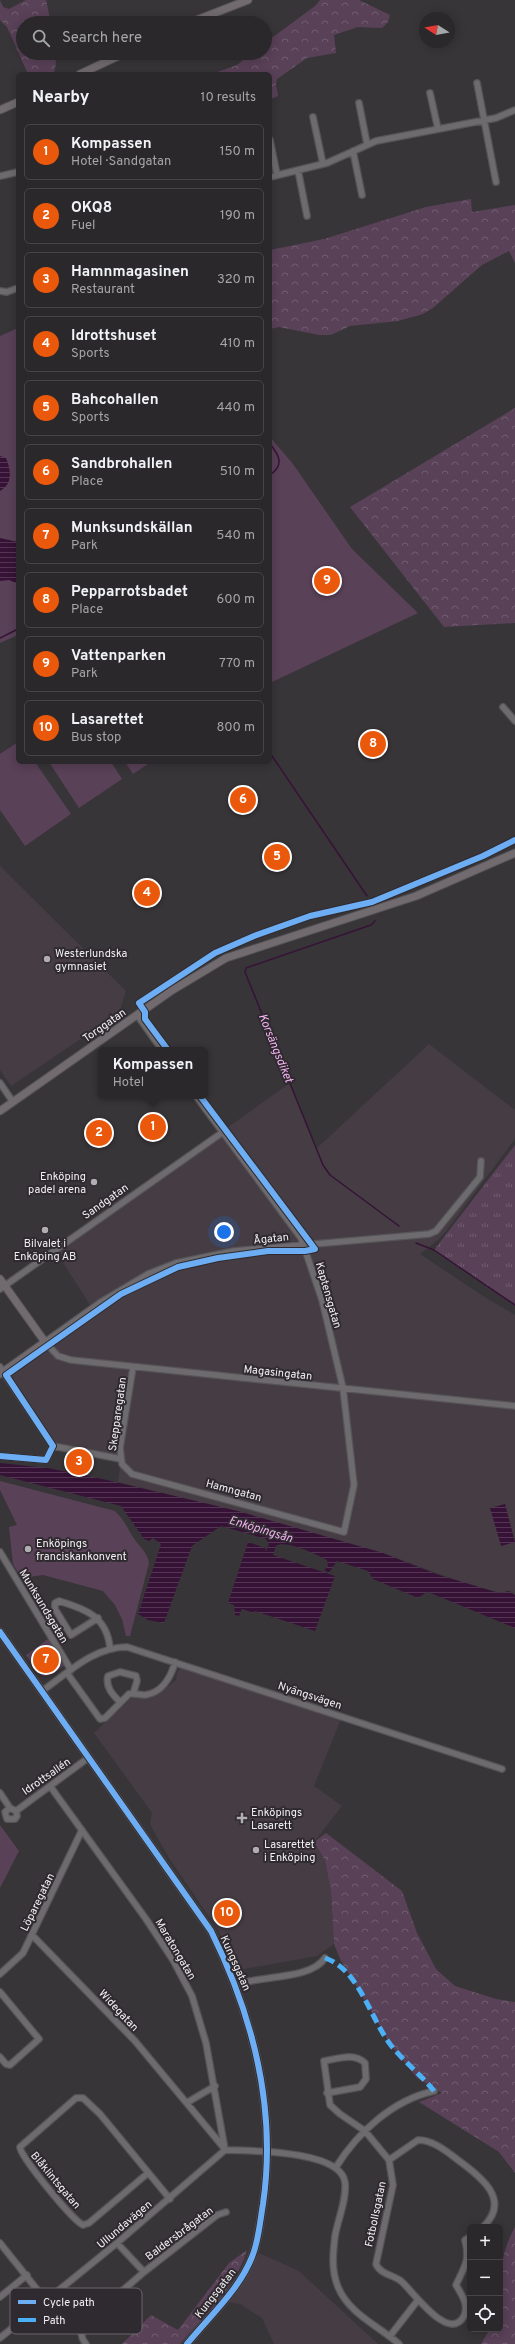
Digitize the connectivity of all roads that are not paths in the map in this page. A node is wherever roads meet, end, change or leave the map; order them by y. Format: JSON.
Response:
{"nodes":[{"id":1,"x":248,"y":0,"type":"edge"},
{"id":2,"x":207,"y":16,"type":"edge"},
{"id":3,"x":109,"y":60,"type":"edge"},
{"id":4,"x":84,"y":72,"type":"edge"},
{"id":5,"x":477,"y":83,"type":"dead end"},
{"id":6,"x":430,"y":93,"type":"dead end"},
{"id":7,"x":16,"y":103,"type":"edge"},
{"id":8,"x":359,"y":103,"type":"dead end"},
{"id":9,"x":0,"y":110,"type":"edge"},
{"id":10,"x":515,"y":110,"type":"edge"},
{"id":11,"x":313,"y":117,"type":"dead end"},
{"id":12,"x":484,"y":120,"type":"junction"},
{"id":13,"x":438,"y":129,"type":"junction"},
{"id":14,"x":367,"y":144,"type":"junction"},
{"id":15,"x":353,"y":151,"type":"junction"},
{"id":16,"x":272,"y":152,"type":"edge"},
{"id":17,"x":323,"y":164,"type":"junction"},
{"id":18,"x":298,"y":170,"type":"junction"},
{"id":19,"x":16,"y":172,"type":"edge"},
{"id":20,"x":276,"y":175,"type":"junction"},
{"id":21,"x":0,"y":176,"type":"edge"},
{"id":22,"x":272,"y":176,"type":"edge"},
{"id":23,"x":496,"y":182,"type":"dead end"},
{"id":24,"x":362,"y":195,"type":"dead end"},
{"id":25,"x":307,"y":216,"type":"dead end"},
{"id":26,"x":16,"y":289,"type":"edge"},
{"id":27,"x":0,"y":291,"type":"edge"},
{"id":28,"x":503,"y":707,"type":"dead end"},
{"id":29,"x":515,"y":721,"type":"edge"},
{"id":30,"x":515,"y":852,"type":"edge"},
{"id":31,"x":138,"y":1015,"type":"junction"},
{"id":32,"x":160,"y":1047,"type":"edge"},
{"id":33,"x":0,"y":1083,"type":"edge"},
{"id":34,"x":198,"y":1099,"type":"edge"},
{"id":35,"x":13,"y":1102,"type":"junction"},
{"id":36,"x":0,"y":1111,"type":"edge"},
{"id":37,"x":223,"y":1132,"type":"junction"},
{"id":38,"x":481,"y":1161,"type":"dead end"},
{"id":39,"x":303,"y":1244,"type":"junction"},
{"id":40,"x":0,"y":1279,"type":"edge"},
{"id":41,"x":2,"y":1287,"type":"edge"},
{"id":42,"x":45,"y":1342,"type":"junction"},
{"id":43,"x":134,"y":1367,"type":"junction"},
{"id":44,"x":1,"y":1371,"type":"edge"},
{"id":45,"x":343,"y":1388,"type":"junction"},
{"id":46,"x":515,"y":1406,"type":"edge"},
{"id":47,"x":53,"y":1446,"type":"junction"},
{"id":48,"x":0,"y":1456,"type":"edge"},
{"id":49,"x":122,"y":1462,"type":"junction"},
{"id":50,"x":344,"y":1532,"type":"joint"},
{"id":51,"x":0,"y":1552,"type":"edge"},
{"id":52,"x":98,"y":1618,"type":"junction"},
{"id":53,"x":0,"y":1632,"type":"edge"},
{"id":54,"x":110,"y":1648,"type":"junction"},
{"id":55,"x":175,"y":1662,"type":"junction"},
{"id":56,"x":69,"y":1672,"type":"junction"},
{"id":57,"x":42,"y":1691,"type":"junction"},
{"id":58,"x":134,"y":1694,"type":"junction"},
{"id":59,"x":120,"y":1702,"type":"junction"},
{"id":60,"x":88,"y":1758,"type":"junction"},
{"id":61,"x":502,"y":1769,"type":"dead end"},
{"id":62,"x":50,"y":1786,"type":"junction"},
{"id":63,"x":0,"y":1793,"type":"edge"},
{"id":64,"x":82,"y":1830,"type":"junction"},
{"id":65,"x":32,"y":1935,"type":"junction"},
{"id":66,"x":325,"y":1958,"type":"dead end"},
{"id":67,"x":0,"y":1974,"type":"edge"},
{"id":68,"x":236,"y":1985,"type":"junction"},
{"id":69,"x":0,"y":1992,"type":"edge"},
{"id":70,"x":0,"y":2057,"type":"edge"},
{"id":71,"x":215,"y":2086,"type":"junction"},
{"id":72,"x":434,"y":2091,"type":"dead end"},
{"id":73,"x":327,"y":2093,"type":"junction"},
{"id":74,"x":188,"y":2102,"type":"junction"},
{"id":75,"x":365,"y":2132,"type":"junction"},
{"id":76,"x":225,"y":2150,"type":"junction"},
{"id":77,"x":268,"y":2152,"type":"junction"},
{"id":78,"x":389,"y":2160,"type":"junction"},
{"id":79,"x":336,"y":2167,"type":"junction"},
{"id":80,"x":148,"y":2174,"type":"junction"},
{"id":81,"x":170,"y":2199,"type":"junction"},
{"id":82,"x":226,"y":2212,"type":"dead end"},
{"id":83,"x":486,"y":2224,"type":"edge"},
{"id":84,"x":0,"y":2243,"type":"edge"},
{"id":85,"x":117,"y":2243,"type":"junction"},
{"id":86,"x":468,"y":2260,"type":"edge"},
{"id":87,"x":144,"y":2272,"type":"junction"},
{"id":88,"x":27,"y":2275,"type":"junction"},
{"id":89,"x":11,"y":2288,"type":"edge"},
{"id":90,"x":37,"y":2288,"type":"edge"},
{"id":91,"x":64,"y":2288,"type":"edge"},
{"id":92,"x":126,"y":2288,"type":"edge"},
{"id":93,"x":10,"y":2289,"type":"edge"},
{"id":94,"x":0,"y":2297,"type":"edge"},
{"id":95,"x":418,"y":2300,"type":"junction"},
{"id":96,"x":10,"y":2330,"type":"edge"},
{"id":97,"x":81,"y":2334,"type":"edge"},
{"id":98,"x":390,"y":2336,"type":"junction"},
{"id":99,"x":0,"y":2338,"type":"edge"},
{"id":100,"x":86,"y":2344,"type":"edge"},
{"id":101,"x":187,"y":2344,"type":"edge"},
{"id":102,"x":399,"y":2344,"type":"edge"}],
"edges":[{"from":1,"to":2,"type":"street"},
{"from":3,"to":4,"type":"street"},
{"from":5,"to":12,"type":"street"},
{"from":6,"to":13,"type":"street"},
{"from":7,"to":9,"type":"street"},
{"from":8,"to":14,"type":"street"},
{"from":10,"to":12,"type":"street"},
{"from":11,"to":17,"type":"street"},
{"from":12,"to":13,"type":"street"},
{"from":12,"to":23,"type":"street"},
{"from":13,"to":14,"type":"street"},
{"from":14,"to":15,"type":"street"},
{"from":15,"to":17,"type":"street"},
{"from":15,"to":24,"type":"street"},
{"from":16,"to":20,"type":"street"},
{"from":17,"to":18,"type":"street"},
{"from":18,"to":20,"type":"street"},
{"from":18,"to":25,"type":"street"},
{"from":19,"to":21,"type":"street"},
{"from":20,"to":22,"type":"street"},
{"from":26,"to":27,"type":"street"},
{"from":28,"to":29,"type":"street"},
{"from":30,"to":31,"type":"street","name":"Torggatan"},
{"from":31,"to":32,"type":"street"},
{"from":31,"to":35,"type":"street","name":"Torggatan"},
{"from":33,"to":35,"type":"street"},
{"from":34,"to":37,"type":"street","name":"Kaptensgatan"},
{"from":35,"to":36,"type":"street","name":"Torggatan"},
{"from":37,"to":39,"type":"street","name":"Kaptensgatan"},
{"from":37,"to":41,"type":"street","name":"Sandgatan"},
{"from":38,"to":39,"type":"street","name":"Ågatan"},
{"from":39,"to":42,"type":"street","name":"Ågatan"},
{"from":39,"to":45,"type":"street","name":"Kaptensgatan"},
{"from":40,"to":41,"type":"street"},
{"from":41,"to":42,"type":"street"},
{"from":42,"to":43,"type":"street","name":"Magasingatan"},
{"from":42,"to":44,"type":"street","name":"Ågatan"},
{"from":43,"to":45,"type":"street","name":"Magasingatan"},
{"from":43,"to":49,"type":"street","name":"Skepparegatan"},
{"from":44,"to":47,"type":"street"},
{"from":45,"to":46,"type":"street","name":"Magasingatan"},
{"from":45,"to":50,"type":"street","name":"Kaptensgatan"},
{"from":47,"to":48,"type":"street"},
{"from":47,"to":49,"type":"street"},
{"from":49,"to":50,"type":"street","name":"Hamngatan"},
{"from":51,"to":56,"type":"street","name":"Munksundsgatan"},
{"from":52,"to":52,"type":"street"},
{"from":52,"to":54,"type":"street"},
{"from":53,"to":57,"type":"street","name":"Kungsgatan"},
{"from":54,"to":55,"type":"street","name":"Nyängsvägen"},
{"from":54,"to":56,"type":"street","name":"Nyängsvägen"},
{"from":55,"to":58,"type":"street"},
{"from":55,"to":61,"type":"street","name":"Nyängsvägen"},
{"from":56,"to":57,"type":"street","name":"Nyängsvägen"},
{"from":56,"to":59,"type":"street","name":"Munksundsgatan"},
{"from":57,"to":60,"type":"street","name":"Kungsgatan"},
{"from":58,"to":59,"type":"street"},
{"from":58,"to":59,"type":"street"},
{"from":60,"to":62,"type":"street","name":"Idrottsallén"},
{"from":60,"to":68,"type":"street","name":"Kungsgatan"},
{"from":62,"to":63,"type":"street","name":"Idrottsallén"},
{"from":62,"to":64,"type":"street","name":"Maratongatan"},
{"from":64,"to":65,"type":"street","name":"Löparegatan"},
{"from":64,"to":71,"type":"street","name":"Maratongatan"},
{"from":65,"to":67,"type":"street","name":"Löparegatan"},
{"from":65,"to":74,"type":"street","name":"Widegatan"},
{"from":66,"to":68,"type":"street"},
{"from":68,"to":77,"type":"street","name":"Kungsgatan"},
{"from":69,"to":70,"type":"street"},
{"from":71,"to":74,"type":"street"},
{"from":71,"to":76,"type":"street","name":"Maratongatan"},
{"from":72,"to":75,"type":"street"},
{"from":73,"to":73,"type":"street"},
{"from":73,"to":75,"type":"street"},
{"from":74,"to":76,"type":"street","name":"Widegatan"},
{"from":75,"to":78,"type":"street"},
{"from":75,"to":79,"type":"street"},
{"from":76,"to":77,"type":"street"},
{"from":76,"to":81,"type":"street","name":"Ullundavägen"},
{"from":77,"to":79,"type":"street"},
{"from":77,"to":101,"type":"street","name":"Kungsgatan"},
{"from":78,"to":83,"type":"street"},
{"from":78,"to":95,"type":"street","name":"Fotbollsgatan"},
{"from":79,"to":98,"type":"street"},
{"from":80,"to":80,"type":"street","name":"Blåklintsgatan"},
{"from":80,"to":81,"type":"street","name":"Blåklintsgatan"},
{"from":81,"to":85,"type":"street","name":"Ullundavägen"},
{"from":82,"to":87,"type":"street","name":"Baldersbrågatan"},
{"from":84,"to":88,"type":"street"},
{"from":85,"to":87,"type":"street","name":"Baldersbrågatan"},
{"from":85,"to":91,"type":"street","name":"Ullundavägen"},
{"from":86,"to":95,"type":"street","name":"Fotbollsgatan"},
{"from":87,"to":92,"type":"street","name":"Baldersbrågatan"},
{"from":88,"to":89,"type":"street"},
{"from":88,"to":90,"type":"street"},
{"from":93,"to":94,"type":"street"},
{"from":95,"to":98,"type":"street"},
{"from":96,"to":99,"type":"street","name":"Ullundavägen"},
{"from":97,"to":100,"type":"street","name":"Baldersbrågatan"},
{"from":98,"to":102,"type":"street"}]}
